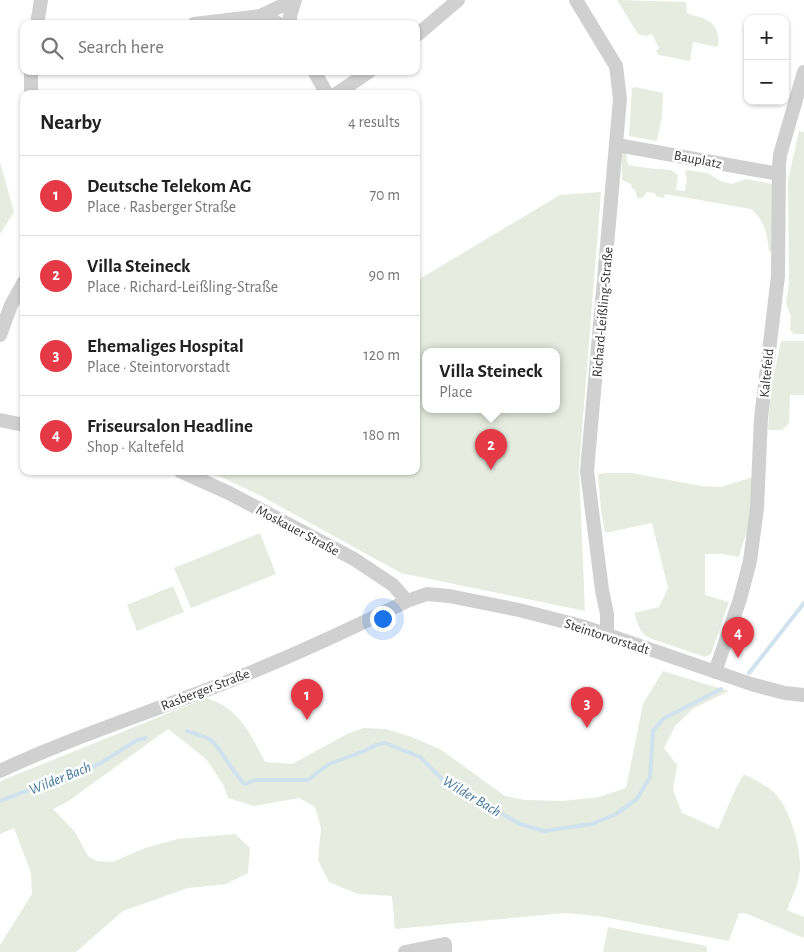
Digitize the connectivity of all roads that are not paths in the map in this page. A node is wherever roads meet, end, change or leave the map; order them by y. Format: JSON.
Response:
{"nodes":[{"id":1,"x":40,"y":0,"type":"edge"},
{"id":2,"x":295,"y":0,"type":"edge"},
{"id":3,"x":458,"y":0,"type":"edge"},
{"id":4,"x":576,"y":0,"type":"edge"},
{"id":5,"x":260,"y":16,"type":"junction"},
{"id":6,"x":38,"y":20,"type":"edge"},
{"id":7,"x":227,"y":20,"type":"edge"},
{"id":8,"x":270,"y":20,"type":"edge"},
{"id":9,"x":290,"y":20,"type":"edge"},
{"id":10,"x":420,"y":33,"type":"edge"},
{"id":11,"x":804,"y":72,"type":"edge"},
{"id":12,"x":31,"y":75,"type":"edge"},
{"id":13,"x":316,"y":75,"type":"edge"},
{"id":14,"x":364,"y":75,"type":"edge"},
{"id":15,"x":31,"y":90,"type":"edge"},
{"id":16,"x":325,"y":90,"type":"edge"},
{"id":17,"x":342,"y":90,"type":"edge"},
{"id":18,"x":617,"y":145,"type":"junction"},
{"id":19,"x":779,"y":174,"type":"junction"},
{"id":20,"x":20,"y":289,"type":"edge"},
{"id":21,"x":0,"y":335,"type":"edge"},
{"id":22,"x":0,"y":420,"type":"edge"},
{"id":23,"x":20,"y":423,"type":"edge"},
{"id":24,"x":189,"y":475,"type":"edge"},
{"id":25,"x":407,"y":601,"type":"junction"},
{"id":26,"x":607,"y":635,"type":"junction"},
{"id":27,"x":718,"y":673,"type":"junction"},
{"id":28,"x":804,"y":695,"type":"edge"},
{"id":29,"x":0,"y":770,"type":"edge"},
{"id":30,"x":445,"y":948,"type":"edge"},
{"id":31,"x":405,"y":952,"type":"edge"}],
"edges":[{"from":1,"to":6,"type":"street"},
{"from":2,"to":5,"type":"street"},
{"from":2,"to":9,"type":"street"},
{"from":3,"to":10,"type":"street"},
{"from":4,"to":18,"type":"street","name":"Richard-Leißling-Straße"},
{"from":5,"to":7,"type":"street"},
{"from":5,"to":8,"type":"street"},
{"from":11,"to":19,"type":"street","name":"Kaltefeld"},
{"from":12,"to":15,"type":"street"},
{"from":13,"to":16,"type":"street"},
{"from":14,"to":17,"type":"street"},
{"from":18,"to":19,"type":"street","name":"Bauplatz"},
{"from":18,"to":26,"type":"street","name":"Richard-Leißling-Straße"},
{"from":19,"to":27,"type":"street","name":"Kaltefeld"},
{"from":20,"to":21,"type":"street"},
{"from":22,"to":23,"type":"street"},
{"from":24,"to":25,"type":"street","name":"Moskauer Straße"},
{"from":25,"to":26,"type":"street","name":"Steintorvorstadt"},
{"from":25,"to":29,"type":"street","name":"Rasberger Straße"},
{"from":26,"to":27,"type":"street","name":"Steintorvorstadt"},
{"from":27,"to":28,"type":"street","name":"Steintorvorstadt"},
{"from":30,"to":31,"type":"street"}]}
